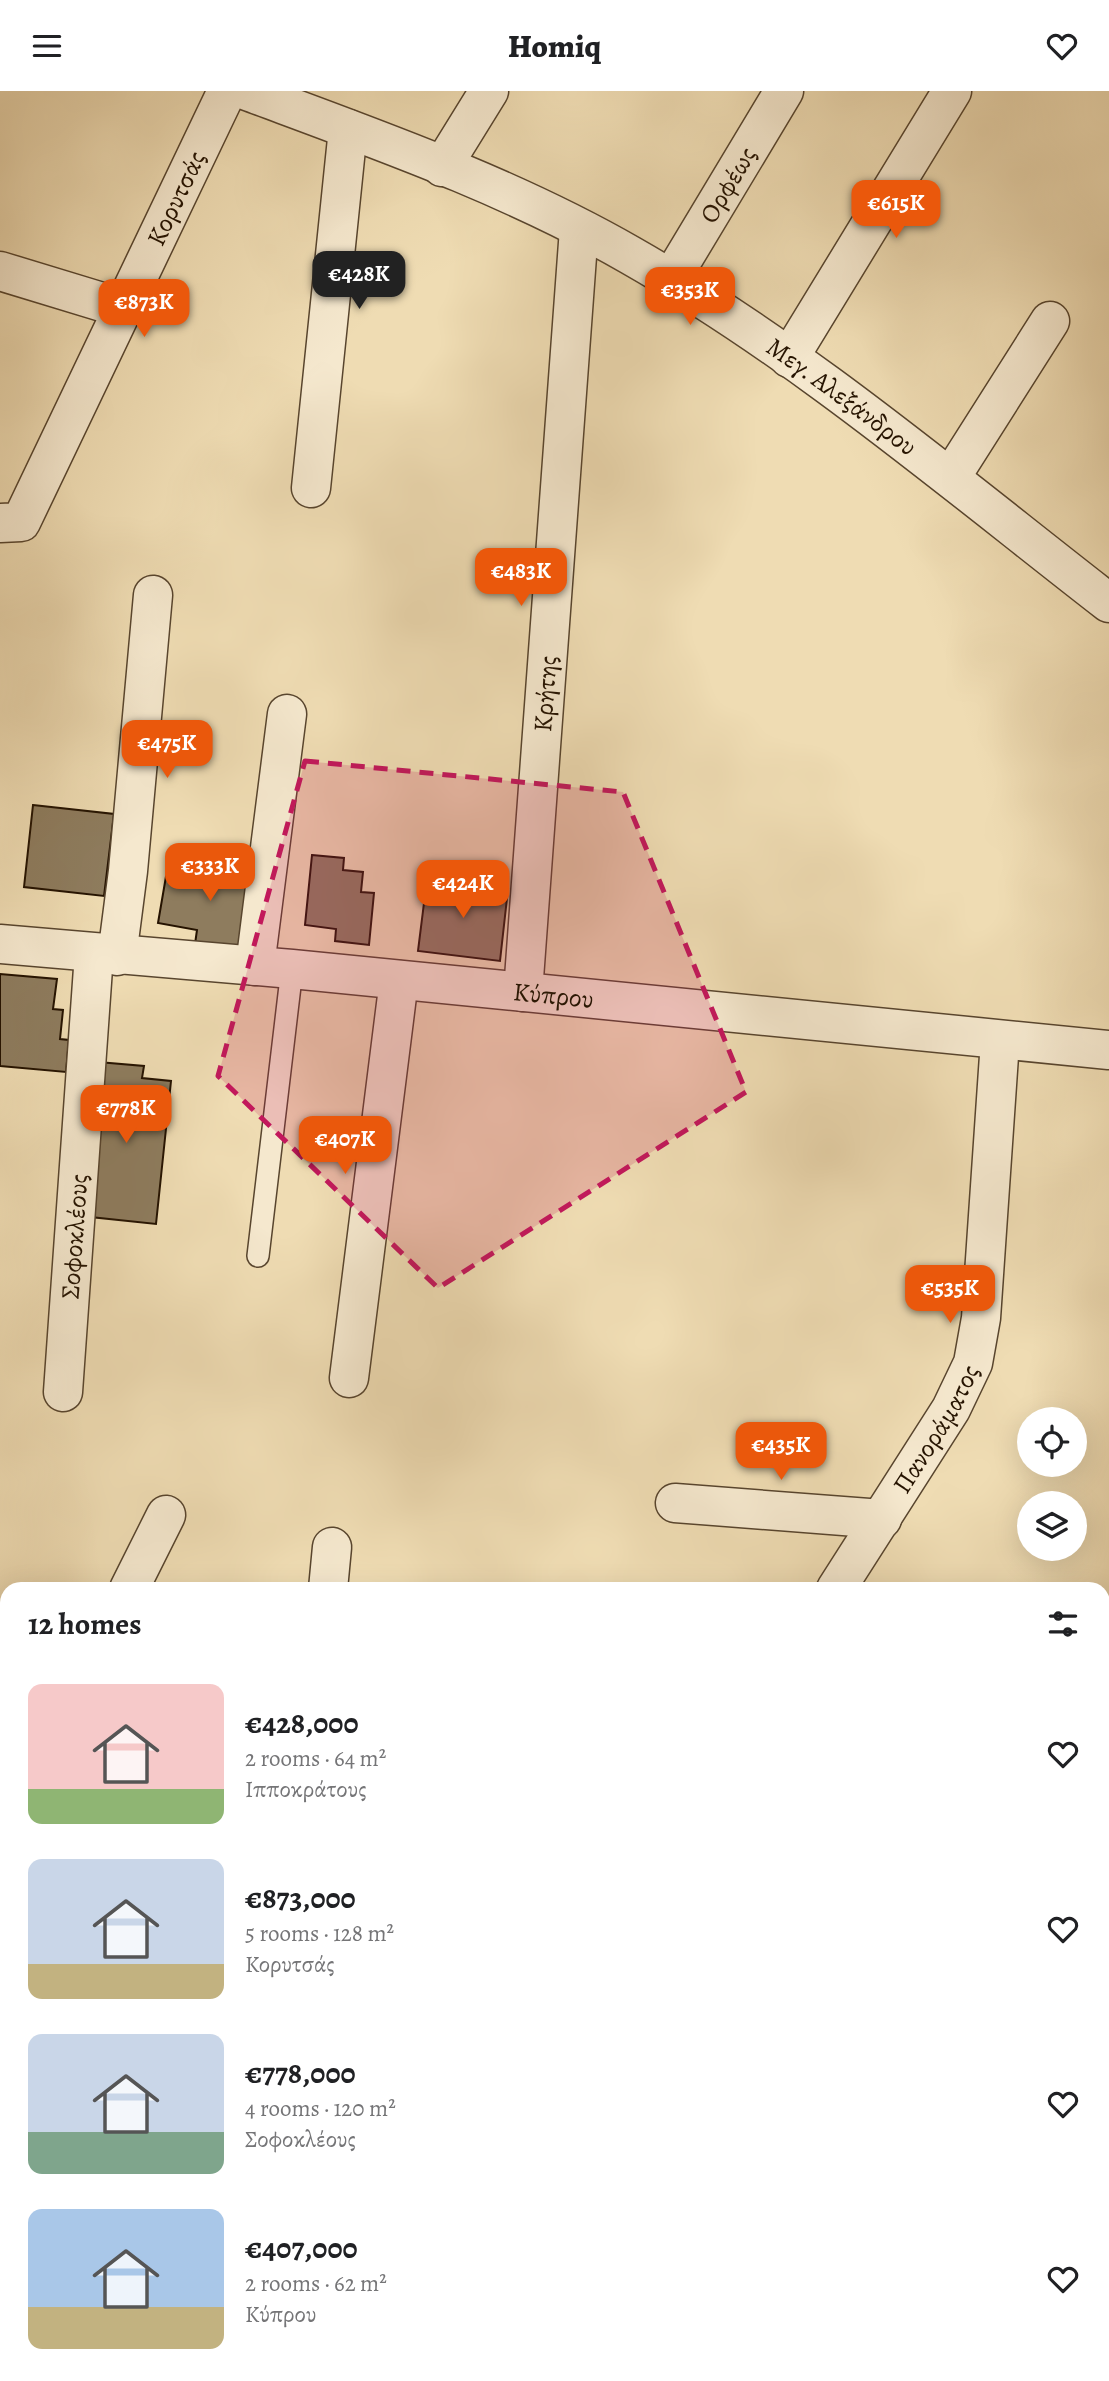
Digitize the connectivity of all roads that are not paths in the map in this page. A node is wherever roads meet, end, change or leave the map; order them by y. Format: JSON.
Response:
{"nodes":[{"id":1,"x":228,"y":91,"type":"edge"},
{"id":2,"x":247,"y":91,"type":"edge"},
{"id":3,"x":489,"y":91,"type":"edge"},
{"id":4,"x":784,"y":91,"type":"edge"},
{"id":5,"x":952,"y":91,"type":"edge"},
{"id":6,"x":348,"y":129,"type":"junction"},
{"id":7,"x":442,"y":167,"type":"junction"},
{"id":8,"x":579,"y":229,"type":"junction"},
{"id":9,"x":0,"y":271,"type":"edge"},
{"id":10,"x":671,"y":279,"type":"junction"},
{"id":11,"x":125,"y":309,"type":"junction"},
{"id":12,"x":1049,"y":321,"type":"dead end"},
{"id":13,"x":789,"y":358,"type":"junction"},
{"id":14,"x":951,"y":477,"type":"junction"},
{"id":15,"x":311,"y":488,"type":"dead end"},
{"id":16,"x":4,"y":524,"type":"edge"},
{"id":17,"x":153,"y":595,"type":"dead end"},
{"id":18,"x":1109,"y":603,"type":"edge"},
{"id":19,"x":287,"y":714,"type":"dead end"},
{"id":20,"x":0,"y":944,"type":"edge"},
{"id":21,"x":105,"y":955,"type":"junction"},
{"id":22,"x":273,"y":968,"type":"junction"},
{"id":23,"x":399,"y":980,"type":"junction"},
{"id":24,"x":523,"y":992,"type":"junction"},
{"id":25,"x":1000,"y":1041,"type":"junction"},
{"id":26,"x":1109,"y":1050,"type":"edge"},
{"id":27,"x":258,"y":1256,"type":"dead end"},
{"id":28,"x":349,"y":1378,"type":"dead end"},
{"id":29,"x":63,"y":1392,"type":"dead end"},
{"id":30,"x":675,"y":1503,"type":"dead end"},
{"id":31,"x":166,"y":1515,"type":"dead end"},
{"id":32,"x":882,"y":1519,"type":"junction"},
{"id":33,"x":332,"y":1547,"type":"dead end"},
{"id":34,"x":132,"y":1582,"type":"edge"},
{"id":35,"x":329,"y":1582,"type":"edge"},
{"id":36,"x":841,"y":1582,"type":"edge"}],
"edges":[{"from":1,"to":11,"type":"street","name":"Κορυτσάς"},
{"from":2,"to":6,"type":"street","name":"Μεγ. Αλεξάνδρου"},
{"from":3,"to":7,"type":"street"},
{"from":4,"to":10,"type":"street","name":"Ορφέως"},
{"from":5,"to":13,"type":"street"},
{"from":6,"to":7,"type":"street","name":"Μεγ. Αλεξάνδρου"},
{"from":6,"to":15,"type":"street"},
{"from":7,"to":8,"type":"street","name":"Μεγ. Αλεξάνδρου"},
{"from":8,"to":10,"type":"street","name":"Μεγ. Αλεξάνδρου"},
{"from":8,"to":24,"type":"street","name":"Κρήτης"},
{"from":9,"to":11,"type":"street"},
{"from":10,"to":13,"type":"street","name":"Μεγ. Αλεξάνδρου"},
{"from":11,"to":16,"type":"street","name":"Κορυτσάς"},
{"from":12,"to":14,"type":"street"},
{"from":13,"to":14,"type":"street","name":"Μεγ. Αλεξάνδρου"},
{"from":14,"to":18,"type":"street","name":"Μεγ. Αλεξάνδρου"},
{"from":17,"to":21,"type":"street","name":"Σοφοκλέους"},
{"from":19,"to":22,"type":"street"},
{"from":20,"to":21,"type":"street","name":"Κύπρου"},
{"from":21,"to":22,"type":"street","name":"Κύπρου"},
{"from":21,"to":29,"type":"street","name":"Σοφοκλέους"},
{"from":22,"to":23,"type":"street","name":"Κύπρου"},
{"from":22,"to":27,"type":"lane"},
{"from":23,"to":24,"type":"street","name":"Κύπρου"},
{"from":23,"to":28,"type":"street"},
{"from":24,"to":25,"type":"street","name":"Κύπρου"},
{"from":25,"to":26,"type":"street","name":"Κύπρου"},
{"from":25,"to":32,"type":"street","name":"Πανοράματος"},
{"from":30,"to":32,"type":"street"},
{"from":31,"to":34,"type":"street"},
{"from":32,"to":36,"type":"street","name":"Πανοράματος"},
{"from":33,"to":35,"type":"street"}]}
